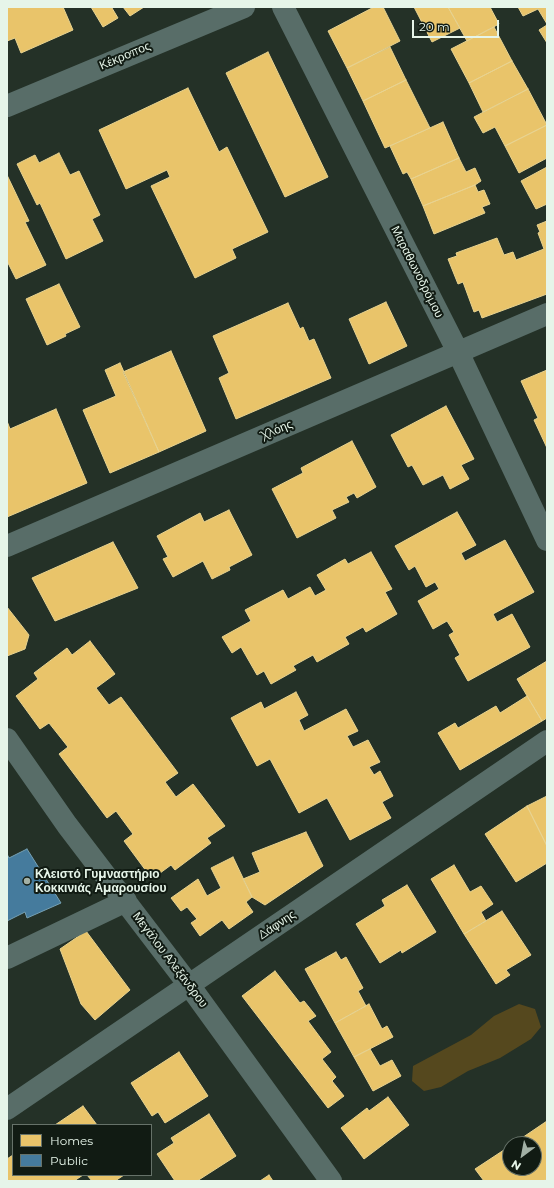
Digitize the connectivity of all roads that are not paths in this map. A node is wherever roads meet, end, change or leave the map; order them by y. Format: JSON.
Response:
{"nodes":[{"id":1,"x":244,"y":7,"type":"edge"},
{"id":2,"x":283,"y":7,"type":"edge"},
{"id":3,"x":7,"y":106,"type":"edge"},
{"id":4,"x":547,"y":314,"type":"edge"},
{"id":5,"x":458,"y":352,"type":"junction"},
{"id":6,"x":547,"y":540,"type":"edge"},
{"id":7,"x":7,"y":546,"type":"edge"},
{"id":8,"x":7,"y":739,"type":"edge"},
{"id":9,"x":547,"y":741,"type":"edge"},
{"id":10,"x":126,"y":902,"type":"junction"},
{"id":11,"x":7,"y":958,"type":"edge"},
{"id":12,"x":189,"y":985,"type":"junction"},
{"id":13,"x":7,"y":1109,"type":"edge"},
{"id":14,"x":331,"y":1181,"type":"edge"}],
"edges":[{"from":1,"to":3,"type":"street","name":"Κέκροπος"},
{"from":2,"to":5,"type":"street","name":"Μαραθωνοδρόμου"},
{"from":4,"to":5,"type":"street","name":"Χλόης"},
{"from":5,"to":6,"type":"street","name":"Μαραθωνοδρόμου"},
{"from":5,"to":7,"type":"street","name":"Χλόης"},
{"from":8,"to":10,"type":"street","name":"Μεγάλου Αλεξάνδρου"},
{"from":9,"to":12,"type":"street","name":"Δάφνης"},
{"from":10,"to":11,"type":"street"},
{"from":10,"to":12,"type":"street","name":"Μεγάλου Αλεξάνδρου"},
{"from":12,"to":13,"type":"street","name":"Δάφνης"},
{"from":12,"to":14,"type":"street","name":"Μεγάλου Αλεξάνδρου"}]}
